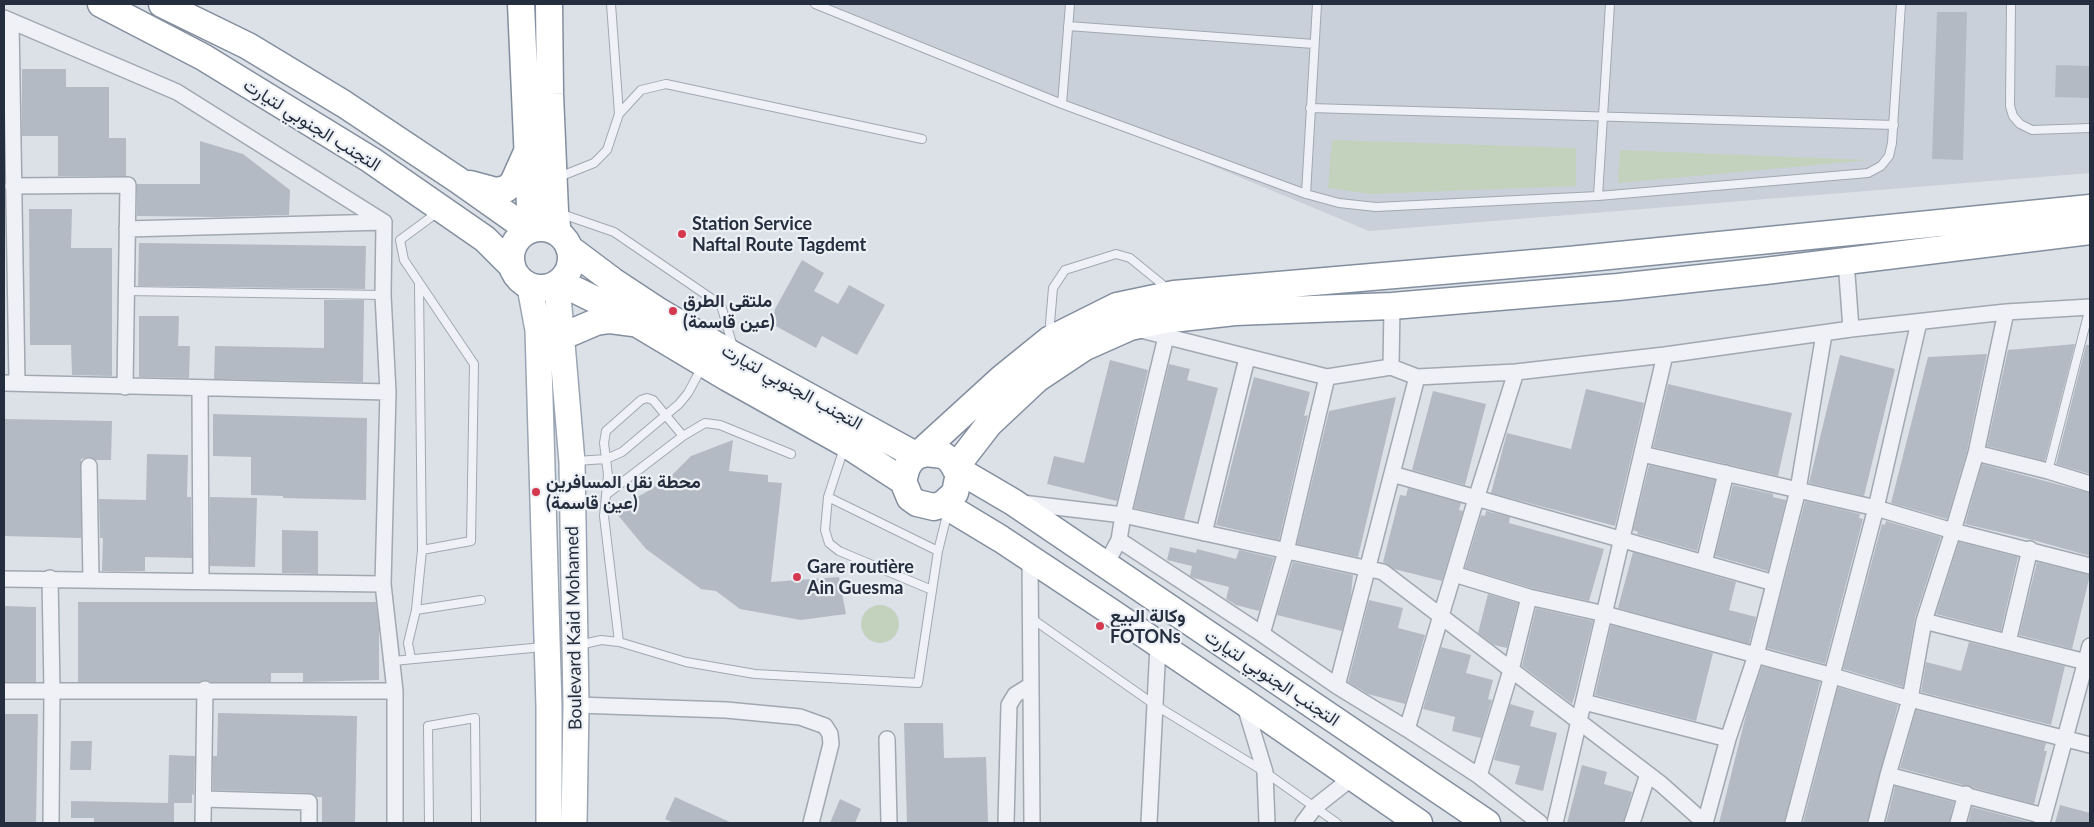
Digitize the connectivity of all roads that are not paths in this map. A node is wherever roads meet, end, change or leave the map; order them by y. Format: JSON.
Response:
{"nodes":[{"id":1,"x":101,"y":4,"type":"edge"},
{"id":2,"x":162,"y":4,"type":"edge"},
{"id":3,"x":521,"y":4,"type":"edge"},
{"id":4,"x":549,"y":4,"type":"edge"},
{"id":5,"x":611,"y":4,"type":"edge"},
{"id":6,"x":1070,"y":4,"type":"edge"},
{"id":7,"x":1317,"y":4,"type":"edge"},
{"id":8,"x":1610,"y":4,"type":"edge"},
{"id":9,"x":1901,"y":4,"type":"edge"},
{"id":10,"x":2011,"y":4,"type":"edge"},
{"id":11,"x":820,"y":5,"type":"edge"},
{"id":12,"x":7,"y":20,"type":"edge"},
{"id":13,"x":1068,"y":26,"type":"junction"},
{"id":14,"x":1314,"y":44,"type":"junction"},
{"id":15,"x":1062,"y":104,"type":"junction"},
{"id":16,"x":1310,"y":108,"type":"junction"},
{"id":17,"x":619,"y":114,"type":"junction"},
{"id":18,"x":1603,"y":116,"type":"junction"},
{"id":19,"x":1894,"y":124,"type":"junction"},
{"id":20,"x":2090,"y":128,"type":"edge"},
{"id":21,"x":922,"y":139,"type":"dead end"},
{"id":22,"x":527,"y":151,"type":"junction"},
{"id":23,"x":555,"y":178,"type":"junction"},
{"id":24,"x":458,"y":180,"type":"junction"},
{"id":25,"x":13,"y":186,"type":"junction"},
{"id":26,"x":1306,"y":194,"type":"junction"},
{"id":27,"x":1598,"y":196,"type":"junction"},
{"id":28,"x":2090,"y":208,"type":"edge"},
{"id":29,"x":442,"y":209,"type":"junction"},
{"id":30,"x":384,"y":222,"type":"junction"},
{"id":31,"x":127,"y":228,"type":"junction"},
{"id":32,"x":528,"y":230,"type":"junction"},
{"id":33,"x":561,"y":231,"type":"junction"},
{"id":34,"x":2090,"y":231,"type":"edge"},
{"id":35,"x":1846,"y":261,"type":"junction"},
{"id":36,"x":511,"y":265,"type":"junction"},
{"id":37,"x":558,"y":283,"type":"junction"},
{"id":38,"x":419,"y":284,"type":"junction"},
{"id":39,"x":530,"y":287,"type":"junction"},
{"id":40,"x":126,"y":291,"type":"junction"},
{"id":41,"x":1174,"y":294,"type":"junction"},
{"id":42,"x":383,"y":295,"type":"junction"},
{"id":43,"x":1392,"y":306,"type":"junction"},
{"id":44,"x":2090,"y":307,"type":"edge"},
{"id":45,"x":2006,"y":312,"type":"junction"},
{"id":46,"x":1919,"y":322,"type":"junction"},
{"id":47,"x":638,"y":325,"type":"junction"},
{"id":48,"x":1130,"y":327,"type":"junction"},
{"id":49,"x":1851,"y":329,"type":"junction"},
{"id":50,"x":1824,"y":334,"type":"junction"},
{"id":51,"x":561,"y":337,"type":"junction"},
{"id":52,"x":1166,"y":338,"type":"junction"},
{"id":53,"x":1049,"y":340,"type":"junction"},
{"id":54,"x":1665,"y":355,"type":"junction"},
{"id":55,"x":735,"y":356,"type":"junction"},
{"id":56,"x":1247,"y":358,"type":"junction"},
{"id":57,"x":704,"y":363,"type":"junction"},
{"id":58,"x":1391,"y":367,"type":"junction"},
{"id":59,"x":1516,"y":372,"type":"junction"},
{"id":60,"x":1327,"y":377,"type":"junction"},
{"id":61,"x":1417,"y":377,"type":"junction"},
{"id":62,"x":10,"y":383,"type":"edge"},
{"id":63,"x":125,"y":388,"type":"junction"},
{"id":64,"x":200,"y":389,"type":"junction"},
{"id":65,"x":388,"y":392,"type":"junction"},
{"id":66,"x":666,"y":416,"type":"junction"},
{"id":67,"x":683,"y":436,"type":"junction"},
{"id":68,"x":846,"y":444,"type":"junction"},
{"id":69,"x":1976,"y":453,"type":"junction"},
{"id":70,"x":791,"y":454,"type":"dead end"},
{"id":71,"x":1642,"y":454,"type":"junction"},
{"id":72,"x":917,"y":456,"type":"junction"},
{"id":73,"x":606,"y":459,"type":"junction"},
{"id":74,"x":572,"y":462,"type":"junction"},
{"id":75,"x":89,"y":466,"type":"dead end"},
{"id":76,"x":955,"y":468,"type":"junction"},
{"id":77,"x":2048,"y":471,"type":"junction"},
{"id":78,"x":1726,"y":473,"type":"junction"},
{"id":79,"x":1392,"y":474,"type":"junction"},
{"id":80,"x":903,"y":481,"type":"junction"},
{"id":81,"x":2090,"y":484,"type":"edge"},
{"id":82,"x":1798,"y":490,"type":"junction"},
{"id":83,"x":606,"y":494,"type":"junction"},
{"id":84,"x":828,"y":497,"type":"junction"},
{"id":85,"x":1476,"y":499,"type":"junction"},
{"id":86,"x":1013,"y":502,"type":"junction"},
{"id":87,"x":946,"y":506,"type":"junction"},
{"id":88,"x":1876,"y":508,"type":"junction"},
{"id":89,"x":1123,"y":515,"type":"junction"},
{"id":90,"x":1953,"y":531,"type":"junction"},
{"id":91,"x":1204,"y":533,"type":"junction"},
{"id":92,"x":1622,"y":539,"type":"junction"},
{"id":93,"x":1119,"y":540,"type":"junction"},
{"id":94,"x":2030,"y":549,"type":"junction"},
{"id":95,"x":422,"y":550,"type":"junction"},
{"id":96,"x":938,"y":550,"type":"junction"},
{"id":97,"x":1286,"y":551,"type":"junction"},
{"id":98,"x":1030,"y":560,"type":"junction"},
{"id":99,"x":1704,"y":563,"type":"junction"},
{"id":100,"x":1105,"y":566,"type":"junction"},
{"id":101,"x":2090,"y":566,"type":"edge"},
{"id":102,"x":1368,"y":569,"type":"junction"},
{"id":103,"x":1454,"y":574,"type":"junction"},
{"id":104,"x":50,"y":578,"type":"junction"},
{"id":105,"x":4,"y":579,"type":"edge"},
{"id":106,"x":90,"y":579,"type":"junction"},
{"id":107,"x":201,"y":581,"type":"junction"},
{"id":108,"x":1774,"y":583,"type":"junction"},
{"id":109,"x":383,"y":584,"type":"junction"},
{"id":110,"x":932,"y":590,"type":"junction"},
{"id":111,"x":1529,"y":597,"type":"junction"},
{"id":112,"x":481,"y":600,"type":"dead end"},
{"id":113,"x":416,"y":610,"type":"junction"},
{"id":114,"x":1605,"y":614,"type":"junction"},
{"id":115,"x":1441,"y":616,"type":"junction"},
{"id":116,"x":1031,"y":618,"type":"junction"},
{"id":117,"x":1924,"y":621,"type":"junction"},
{"id":118,"x":1262,"y":634,"type":"junction"},
{"id":119,"x":619,"y":642,"type":"junction"},
{"id":120,"x":2008,"y":642,"type":"junction"},
{"id":121,"x":1158,"y":645,"type":"junction"},
{"id":122,"x":548,"y":646,"type":"junction"},
{"id":123,"x":574,"y":646,"type":"junction"},
{"id":124,"x":2090,"y":646,"type":"edge"},
{"id":125,"x":1756,"y":656,"type":"junction"},
{"id":126,"x":411,"y":660,"type":"junction"},
{"id":127,"x":393,"y":661,"type":"junction"},
{"id":128,"x":2086,"y":662,"type":"junction"},
{"id":129,"x":1512,"y":670,"type":"junction"},
{"id":130,"x":1833,"y":676,"type":"junction"},
{"id":131,"x":1031,"y":685,"type":"junction"},
{"id":132,"x":1337,"y":686,"type":"junction"},
{"id":133,"x":205,"y":689,"type":"junction"},
{"id":134,"x":4,"y":691,"type":"edge"},
{"id":135,"x":52,"y":691,"type":"junction"},
{"id":136,"x":395,"y":691,"type":"junction"},
{"id":137,"x":1910,"y":699,"type":"junction"},
{"id":138,"x":1244,"y":702,"type":"junction"},
{"id":139,"x":1584,"y":702,"type":"junction"},
{"id":140,"x":576,"y":705,"type":"junction"},
{"id":141,"x":1155,"y":705,"type":"junction"},
{"id":142,"x":1580,"y":722,"type":"junction"},
{"id":143,"x":1407,"y":729,"type":"junction"},
{"id":144,"x":887,"y":739,"type":"dead end"},
{"id":145,"x":1728,"y":739,"type":"junction"},
{"id":146,"x":2065,"y":739,"type":"junction"},
{"id":147,"x":2090,"y":745,"type":"edge"},
{"id":148,"x":1265,"y":772,"type":"junction"},
{"id":149,"x":1648,"y":774,"type":"junction"},
{"id":150,"x":1888,"y":775,"type":"junction"},
{"id":151,"x":1479,"y":776,"type":"junction"},
{"id":152,"x":1353,"y":777,"type":"junction"},
{"id":153,"x":1966,"y":794,"type":"junction"},
{"id":154,"x":204,"y":799,"type":"junction"},
{"id":155,"x":1315,"y":807,"type":"junction"},
{"id":156,"x":2043,"y":820,"type":"edge"},
{"id":157,"x":51,"y":823,"type":"edge"},
{"id":158,"x":203,"y":823,"type":"edge"},
{"id":159,"x":308,"y":823,"type":"edge"},
{"id":160,"x":395,"y":823,"type":"edge"},
{"id":161,"x":429,"y":823,"type":"edge"},
{"id":162,"x":476,"y":823,"type":"edge"},
{"id":163,"x":549,"y":823,"type":"edge"},
{"id":164,"x":574,"y":823,"type":"edge"},
{"id":165,"x":811,"y":823,"type":"edge"},
{"id":166,"x":889,"y":823,"type":"edge"},
{"id":167,"x":1006,"y":823,"type":"edge"},
{"id":168,"x":1032,"y":823,"type":"edge"},
{"id":169,"x":1150,"y":823,"type":"edge"},
{"id":170,"x":1267,"y":823,"type":"edge"},
{"id":171,"x":1303,"y":823,"type":"edge"},
{"id":172,"x":1337,"y":823,"type":"edge"},
{"id":173,"x":1419,"y":823,"type":"edge"},
{"id":174,"x":1487,"y":823,"type":"edge"},
{"id":175,"x":1540,"y":823,"type":"edge"},
{"id":176,"x":1556,"y":823,"type":"edge"},
{"id":177,"x":1632,"y":823,"type":"edge"},
{"id":178,"x":1705,"y":823,"type":"edge"},
{"id":179,"x":1793,"y":823,"type":"edge"},
{"id":180,"x":1876,"y":823,"type":"edge"},
{"id":181,"x":1958,"y":823,"type":"edge"}],
"edges":[{"from":1,"to":29,"type":"highway","name":"التجنب الجنوبي لتيارت"},
{"from":2,"to":24,"type":"highway","name":"التجنب الجنوبي لتيارت"},
{"from":3,"to":22,"type":"highway"},
{"from":4,"to":23,"type":"highway"},
{"from":5,"to":17,"type":"lane"},
{"from":6,"to":13,"type":"lane"},
{"from":7,"to":14,"type":"lane"},
{"from":8,"to":18,"type":"lane"},
{"from":9,"to":19,"type":"lane"},
{"from":10,"to":20,"type":"lane"},
{"from":11,"to":15,"type":"lane"},
{"from":12,"to":25,"type":"street"},
{"from":12,"to":30,"type":"street"},
{"from":13,"to":14,"type":"lane"},
{"from":13,"to":15,"type":"lane"},
{"from":14,"to":16,"type":"lane"},
{"from":15,"to":26,"type":"lane"},
{"from":16,"to":18,"type":"lane"},
{"from":16,"to":26,"type":"lane"},
{"from":17,"to":21,"type":"lane"},
{"from":17,"to":23,"type":"lane"},
{"from":18,"to":19,"type":"lane"},
{"from":18,"to":27,"type":"lane"},
{"from":19,"to":27,"type":"lane"},
{"from":22,"to":24,"type":"highway"},
{"from":22,"to":32,"type":"highway"},
{"from":23,"to":33,"type":"highway"},
{"from":24,"to":32,"type":"highway","name":"التجنب الجنوبي لتيارت"},
{"from":25,"to":31,"type":"street"},
{"from":25,"to":62,"type":"street"},
{"from":26,"to":27,"type":"lane"},
{"from":28,"to":41,"type":"highway"},
{"from":29,"to":36,"type":"highway","name":"التجنب الجنوبي لتيارت"},
{"from":29,"to":38,"type":"lane"},
{"from":30,"to":31,"type":"street"},
{"from":30,"to":42,"type":"street"},
{"from":31,"to":40,"type":"street"},
{"from":32,"to":33,"type":"highway"},
{"from":32,"to":36,"type":"highway"},
{"from":33,"to":37,"type":"highway"},
{"from":33,"to":55,"type":"highway","name":"التجنب الجنوبي لتيارت"},
{"from":33,"to":55,"type":"lane"},
{"from":34,"to":35,"type":"highway"},
{"from":35,"to":43,"type":"highway"},
{"from":35,"to":49,"type":"street"},
{"from":36,"to":39,"type":"highway"},
{"from":37,"to":39,"type":"highway"},
{"from":37,"to":47,"type":"highway"},
{"from":37,"to":51,"type":"main road","name":"Boulevard Kaid Mohamed"},
{"from":38,"to":95,"type":"lane"},
{"from":38,"to":95,"type":"lane"},
{"from":39,"to":122,"type":"main road","name":"Boulevard Kaid Mohamed"},
{"from":40,"to":42,"type":"lane"},
{"from":40,"to":63,"type":"street"},
{"from":41,"to":53,"type":"highway"},
{"from":41,"to":53,"type":"lane"},
{"from":42,"to":65,"type":"street"},
{"from":43,"to":48,"type":"highway"},
{"from":43,"to":58,"type":"street"},
{"from":44,"to":45,"type":"street"},
{"from":44,"to":77,"type":"lane"},
{"from":45,"to":46,"type":"street"},
{"from":45,"to":69,"type":"street"},
{"from":46,"to":49,"type":"street"},
{"from":46,"to":88,"type":"street"},
{"from":47,"to":51,"type":"highway"},
{"from":47,"to":57,"type":"highway"},
{"from":48,"to":52,"type":"street"},
{"from":48,"to":76,"type":"highway"},
{"from":49,"to":50,"type":"street"},
{"from":50,"to":54,"type":"street"},
{"from":50,"to":82,"type":"street"},
{"from":51,"to":74,"type":"main road","name":"Boulevard Kaid Mohamed"},
{"from":52,"to":56,"type":"street"},
{"from":52,"to":89,"type":"street"},
{"from":53,"to":72,"type":"highway"},
{"from":54,"to":59,"type":"street"},
{"from":54,"to":71,"type":"street"},
{"from":55,"to":72,"type":"highway","name":"التجنب الجنوبي لتيارت"},
{"from":56,"to":60,"type":"street"},
{"from":56,"to":91,"type":"street"},
{"from":57,"to":66,"type":"lane"},
{"from":57,"to":68,"type":"highway"},
{"from":58,"to":60,"type":"street"},
{"from":58,"to":61,"type":"street"},
{"from":59,"to":61,"type":"street"},
{"from":59,"to":85,"type":"street"},
{"from":60,"to":97,"type":"street"},
{"from":61,"to":79,"type":"street"},
{"from":62,"to":63,"type":"street"},
{"from":63,"to":64,"type":"street"},
{"from":64,"to":65,"type":"street"},
{"from":64,"to":107,"type":"street"},
{"from":65,"to":109,"type":"street"},
{"from":66,"to":67,"type":"lane"},
{"from":66,"to":73,"type":"lane"},
{"from":66,"to":73,"type":"lane"},
{"from":67,"to":70,"type":"lane"},
{"from":67,"to":83,"type":"lane"},
{"from":68,"to":80,"type":"highway"},
{"from":68,"to":84,"type":"lane"},
{"from":69,"to":77,"type":"street"},
{"from":69,"to":90,"type":"street"},
{"from":71,"to":78,"type":"street"},
{"from":71,"to":92,"type":"street"},
{"from":72,"to":76,"type":"highway"},
{"from":72,"to":80,"type":"highway"},
{"from":73,"to":74,"type":"lane"},
{"from":73,"to":83,"type":"lane"},
{"from":74,"to":123,"type":"main road","name":"Boulevard Kaid Mohamed"},
{"from":75,"to":106,"type":"street"},
{"from":76,"to":86,"type":"highway","name":"التجنب الجنوبي لتيارت"},
{"from":76,"to":87,"type":"highway"},
{"from":77,"to":81,"type":"street"},
{"from":78,"to":82,"type":"street"},
{"from":78,"to":99,"type":"street"},
{"from":79,"to":85,"type":"street"},
{"from":79,"to":102,"type":"street"},
{"from":80,"to":87,"type":"highway"},
{"from":82,"to":88,"type":"street"},
{"from":82,"to":108,"type":"street"},
{"from":83,"to":119,"type":"lane"},
{"from":84,"to":96,"type":"lane"},
{"from":84,"to":110,"type":"lane"},
{"from":85,"to":92,"type":"street"},
{"from":85,"to":103,"type":"street"},
{"from":86,"to":89,"type":"street"},
{"from":86,"to":100,"type":"highway","name":"التجنب الجنوبي لتيارت"},
{"from":87,"to":96,"type":"lane"},
{"from":87,"to":98,"type":"highway","name":"التجنب الجنوبي لتيارت"},
{"from":88,"to":90,"type":"street"},
{"from":88,"to":130,"type":"street"},
{"from":89,"to":91,"type":"street"},
{"from":89,"to":93,"type":"street"},
{"from":90,"to":94,"type":"street"},
{"from":90,"to":117,"type":"street"},
{"from":91,"to":97,"type":"street"},
{"from":92,"to":99,"type":"street"},
{"from":92,"to":114,"type":"street"},
{"from":93,"to":100,"type":"street"},
{"from":93,"to":118,"type":"street"},
{"from":94,"to":101,"type":"street"},
{"from":94,"to":120,"type":"street"},
{"from":95,"to":113,"type":"lane"},
{"from":96,"to":110,"type":"lane"},
{"from":97,"to":102,"type":"street"},
{"from":97,"to":118,"type":"street"},
{"from":98,"to":116,"type":"street"},
{"from":98,"to":121,"type":"highway","name":"التجنب الجنوبي لتيارت"},
{"from":99,"to":108,"type":"street"},
{"from":100,"to":174,"type":"highway","name":"التجنب الجنوبي لتيارت"},
{"from":102,"to":115,"type":"street"},
{"from":102,"to":132,"type":"street"},
{"from":103,"to":111,"type":"street"},
{"from":103,"to":115,"type":"street"},
{"from":104,"to":105,"type":"street"},
{"from":104,"to":106,"type":"street"},
{"from":104,"to":135,"type":"street"},
{"from":106,"to":107,"type":"street"},
{"from":107,"to":109,"type":"street"},
{"from":108,"to":125,"type":"street"},
{"from":109,"to":127,"type":"street"},
{"from":110,"to":119,"type":"lane"},
{"from":111,"to":114,"type":"street"},
{"from":111,"to":129,"type":"street"},
{"from":112,"to":113,"type":"lane"},
{"from":113,"to":126,"type":"lane"},
{"from":114,"to":125,"type":"street"},
{"from":114,"to":139,"type":"street"},
{"from":115,"to":129,"type":"street"},
{"from":115,"to":143,"type":"street"},
{"from":116,"to":131,"type":"street"},
{"from":116,"to":141,"type":"lane"},
{"from":117,"to":120,"type":"street"},
{"from":117,"to":137,"type":"street"},
{"from":118,"to":132,"type":"street"},
{"from":119,"to":123,"type":"lane"},
{"from":120,"to":128,"type":"street"},
{"from":121,"to":138,"type":"highway","name":"التجنب الجنوبي لتيارت"},
{"from":121,"to":141,"type":"street"},
{"from":122,"to":126,"type":"lane"},
{"from":122,"to":163,"type":"main road","name":"Boulevard Kaid Mohamed"},
{"from":123,"to":140,"type":"main road","name":"Boulevard Kaid Mohamed"},
{"from":124,"to":128,"type":"street"},
{"from":125,"to":130,"type":"street"},
{"from":125,"to":145,"type":"street"},
{"from":126,"to":127,"type":"lane"},
{"from":127,"to":136,"type":"street"},
{"from":128,"to":146,"type":"street"},
{"from":129,"to":142,"type":"street"},
{"from":129,"to":151,"type":"street"},
{"from":130,"to":137,"type":"street"},
{"from":130,"to":179,"type":"street"},
{"from":131,"to":167,"type":"street"},
{"from":131,"to":168,"type":"street"},
{"from":132,"to":143,"type":"street"},
{"from":133,"to":135,"type":"street"},
{"from":133,"to":136,"type":"street"},
{"from":133,"to":154,"type":"street"},
{"from":134,"to":135,"type":"street"},
{"from":135,"to":157,"type":"street"},
{"from":136,"to":160,"type":"street"},
{"from":137,"to":146,"type":"street"},
{"from":137,"to":150,"type":"street"},
{"from":138,"to":148,"type":"street"},
{"from":138,"to":152,"type":"highway","name":"التجنب الجنوبي لتيارت"},
{"from":139,"to":142,"type":"street"},
{"from":139,"to":145,"type":"street"},
{"from":140,"to":164,"type":"main road","name":"Boulevard Kaid Mohamed"},
{"from":140,"to":165,"type":"street"},
{"from":141,"to":148,"type":"lane"},
{"from":141,"to":169,"type":"street"},
{"from":142,"to":149,"type":"street"},
{"from":142,"to":176,"type":"street"},
{"from":143,"to":151,"type":"street"},
{"from":144,"to":166,"type":"street"},
{"from":145,"to":178,"type":"street"},
{"from":146,"to":147,"type":"street"},
{"from":146,"to":156,"type":"street"},
{"from":148,"to":155,"type":"lane"},
{"from":148,"to":170,"type":"street"},
{"from":149,"to":177,"type":"street"},
{"from":149,"to":178,"type":"street"},
{"from":150,"to":153,"type":"street"},
{"from":150,"to":180,"type":"street"},
{"from":151,"to":175,"type":"street"},
{"from":152,"to":155,"type":"street"},
{"from":152,"to":173,"type":"highway","name":"التجنب الجنوبي لتيارت"},
{"from":153,"to":156,"type":"street"},
{"from":153,"to":181,"type":"street"},
{"from":154,"to":158,"type":"street"},
{"from":154,"to":159,"type":"street"},
{"from":155,"to":171,"type":"street"},
{"from":155,"to":172,"type":"lane"},
{"from":161,"to":162,"type":"lane"}]}
